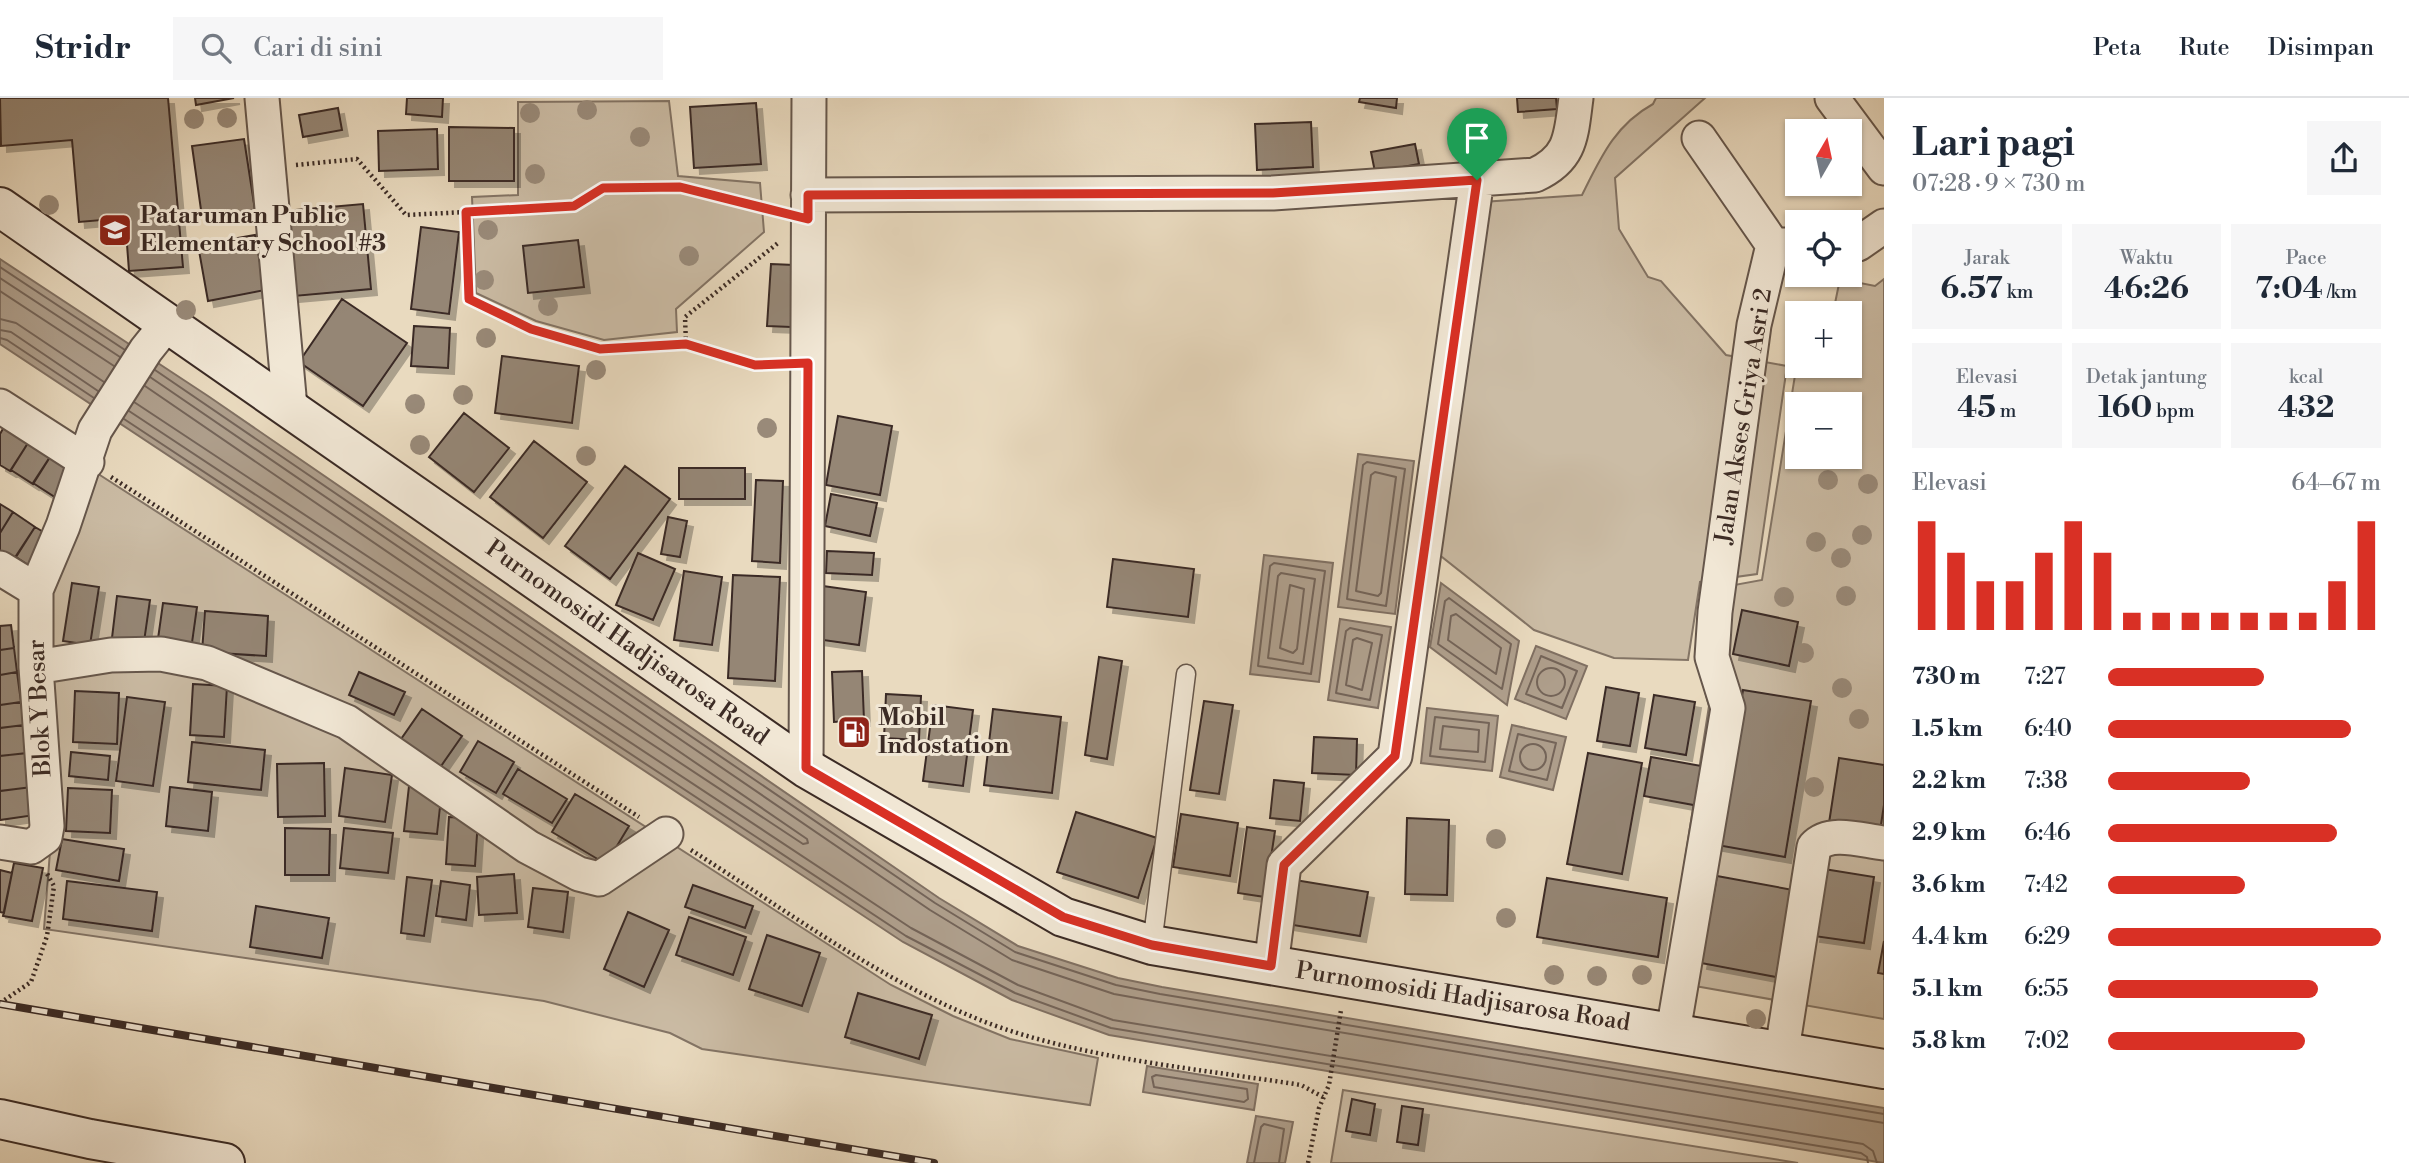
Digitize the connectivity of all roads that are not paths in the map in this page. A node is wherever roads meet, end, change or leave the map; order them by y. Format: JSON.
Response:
{"nodes":[{"id":1,"x":262,"y":98,"type":"edge"},
{"id":2,"x":809,"y":98,"type":"edge"},
{"id":3,"x":1576,"y":98,"type":"edge"},
{"id":4,"x":1832,"y":98,"type":"edge"},
{"id":5,"x":1699,"y":138,"type":"dead end"},
{"id":6,"x":1884,"y":168,"type":"edge"},
{"id":7,"x":1477,"y":180,"type":"junction"},
{"id":8,"x":808,"y":195,"type":"junction"},
{"id":9,"x":0,"y":207,"type":"edge"},
{"id":10,"x":1884,"y":226,"type":"edge"},
{"id":11,"x":1862,"y":241,"type":"edge"},
{"id":12,"x":1785,"y":245,"type":"edge"},
{"id":13,"x":156,"y":337,"type":"junction"},
{"id":14,"x":0,"y":406,"type":"edge"},
{"id":15,"x":290,"y":407,"type":"junction"},
{"id":16,"x":87,"y":462,"type":"junction"},
{"id":17,"x":0,"y":568,"type":"edge"},
{"id":18,"x":36,"y":590,"type":"junction"},
{"id":19,"x":36,"y":667,"type":"junction"},
{"id":20,"x":1186,"y":674,"type":"dead end"},
{"id":21,"x":806,"y":768,"type":"junction"},
{"id":22,"x":666,"y":834,"type":"dead end"},
{"id":23,"x":26,"y":838,"type":"edge"},
{"id":24,"x":1884,"y":843,"type":"edge"},
{"id":25,"x":1152,"y":945,"type":"junction"},
{"id":26,"x":1271,"y":966,"type":"junction"},
{"id":27,"x":1673,"y":1032,"type":"junction"},
{"id":28,"x":1782,"y":1050,"type":"junction"},
{"id":29,"x":1884,"y":1069,"type":"edge"},
{"id":30,"x":0,"y":1119,"type":"edge"},
{"id":31,"x":225,"y":1163,"type":"edge"}],
"edges":[{"from":1,"to":15,"type":"street"},
{"from":2,"to":8,"type":"street"},
{"from":3,"to":7,"type":"street"},
{"from":4,"to":6,"type":"street"},
{"from":5,"to":12,"type":"street"},
{"from":7,"to":8,"type":"street"},
{"from":7,"to":26,"type":"street"},
{"from":8,"to":21,"type":"street"},
{"from":9,"to":13,"type":"street","name":"Purnomosidi Hadjisarosa Road"},
{"from":10,"to":11,"type":"street"},
{"from":12,"to":27,"type":"street","name":"Jalan Akses Griya Asri 2"},
{"from":13,"to":15,"type":"street","name":"Purnomosidi Hadjisarosa Road"},
{"from":13,"to":16,"type":"street"},
{"from":14,"to":16,"type":"street"},
{"from":15,"to":21,"type":"street","name":"Purnomosidi Hadjisarosa Road"},
{"from":16,"to":18,"type":"street"},
{"from":17,"to":18,"type":"street"},
{"from":18,"to":19,"type":"street","name":"Blok Y Besar"},
{"from":19,"to":22,"type":"street"},
{"from":19,"to":23,"type":"street","name":"Blok Y Besar"},
{"from":20,"to":25,"type":"lane"},
{"from":21,"to":25,"type":"street","name":"Purnomosidi Hadjisarosa Road"},
{"from":24,"to":28,"type":"street"},
{"from":25,"to":26,"type":"street","name":"Purnomosidi Hadjisarosa Road"},
{"from":26,"to":27,"type":"street","name":"Purnomosidi Hadjisarosa Road"},
{"from":27,"to":28,"type":"street","name":"Purnomosidi Hadjisarosa Road"},
{"from":28,"to":29,"type":"street","name":"Purnomosidi Hadjisarosa Road"},
{"from":30,"to":31,"type":"street"}]}
